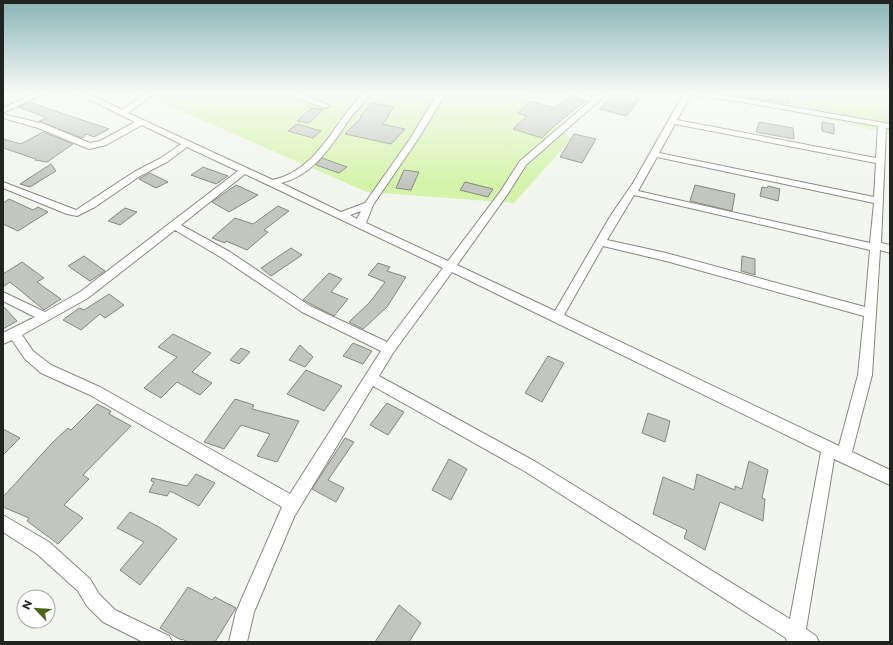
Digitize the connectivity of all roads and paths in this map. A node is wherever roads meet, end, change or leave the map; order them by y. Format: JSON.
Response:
{"nodes":[{"id":1,"x":30,"y":123,"type":"edge"},
{"id":2,"x":140,"y":123,"type":"edge"},
{"id":3,"x":144,"y":123,"type":"edge"},
{"id":4,"x":344,"y":123,"type":"edge"},
{"id":5,"x":424,"y":123,"type":"edge"},
{"id":6,"x":568,"y":123,"type":"edge"},
{"id":7,"x":670,"y":123,"type":"edge"},
{"id":8,"x":682,"y":123,"type":"edge"},
{"id":9,"x":870,"y":123,"type":"edge"},
{"id":10,"x":886,"y":126,"type":"edge"},
{"id":11,"x":187,"y":143,"type":"junction"},
{"id":12,"x":653,"y":154,"type":"junction"},
{"id":13,"x":880,"y":161,"type":"junction"},
{"id":14,"x":244,"y":171,"type":"junction"},
{"id":15,"x":270,"y":183,"type":"junction"},
{"id":16,"x":3,"y":185,"type":"edge"},
{"id":17,"x":632,"y":192,"type":"junction"},
{"id":18,"x":879,"y":201,"type":"junction"},
{"id":19,"x":368,"y":205,"type":"junction"},
{"id":20,"x":339,"y":216,"type":"junction"},
{"id":21,"x":174,"y":225,"type":"junction"},
{"id":22,"x":360,"y":225,"type":"junction"},
{"id":23,"x":601,"y":242,"type":"junction"},
{"id":24,"x":875,"y":247,"type":"junction"},
{"id":25,"x":890,"y":249,"type":"edge"},
{"id":26,"x":448,"y":267,"type":"junction"},
{"id":27,"x":3,"y":296,"type":"edge"},
{"id":28,"x":870,"y":313,"type":"junction"},
{"id":29,"x":46,"y":317,"type":"junction"},
{"id":30,"x":557,"y":317,"type":"junction"},
{"id":31,"x":8,"y":336,"type":"edge"},
{"id":32,"x":389,"y":349,"type":"junction"},
{"id":33,"x":370,"y":378,"type":"junction"},
{"id":34,"x":836,"y":452,"type":"junction"},
{"id":35,"x":890,"y":478,"type":"edge"},
{"id":36,"x":292,"y":504,"type":"junction"},
{"id":37,"x":3,"y":523,"type":"edge"},
{"id":38,"x":800,"y":639,"type":"edge"},
{"id":39,"x":163,"y":642,"type":"edge"},
{"id":40,"x":238,"y":642,"type":"edge"}],
"edges":[{"from":1,"to":2,"type":"street"},
{"from":3,"to":11,"type":"street"},
{"from":4,"to":15,"type":"street"},
{"from":5,"to":19,"type":"street"},
{"from":6,"to":26,"type":"street"},
{"from":7,"to":12,"type":"street"},
{"from":8,"to":13,"type":"street"},
{"from":9,"to":10,"type":"street"},
{"from":10,"to":13,"type":"street"},
{"from":11,"to":14,"type":"street"},
{"from":11,"to":16,"type":"street"},
{"from":12,"to":17,"type":"street"},
{"from":12,"to":18,"type":"street"},
{"from":13,"to":18,"type":"street"},
{"from":14,"to":15,"type":"street"},
{"from":14,"to":21,"type":"street"},
{"from":15,"to":20,"type":"street"},
{"from":17,"to":23,"type":"street"},
{"from":17,"to":24,"type":"street"},
{"from":18,"to":24,"type":"street"},
{"from":19,"to":20,"type":"street"},
{"from":19,"to":22,"type":"street"},
{"from":20,"to":22,"type":"street"},
{"from":21,"to":29,"type":"street"},
{"from":21,"to":32,"type":"street"},
{"from":22,"to":26,"type":"street"},
{"from":23,"to":28,"type":"street"},
{"from":23,"to":30,"type":"street"},
{"from":24,"to":25,"type":"street"},
{"from":24,"to":28,"type":"street"},
{"from":26,"to":30,"type":"street"},
{"from":26,"to":32,"type":"street"},
{"from":27,"to":29,"type":"street"},
{"from":28,"to":34,"type":"street"},
{"from":29,"to":31,"type":"street"},
{"from":30,"to":34,"type":"street"},
{"from":31,"to":36,"type":"street"},
{"from":32,"to":33,"type":"street"},
{"from":33,"to":36,"type":"street"},
{"from":33,"to":38,"type":"street"},
{"from":34,"to":35,"type":"street"},
{"from":34,"to":38,"type":"street"},
{"from":36,"to":40,"type":"street"},
{"from":37,"to":39,"type":"street"}]}
